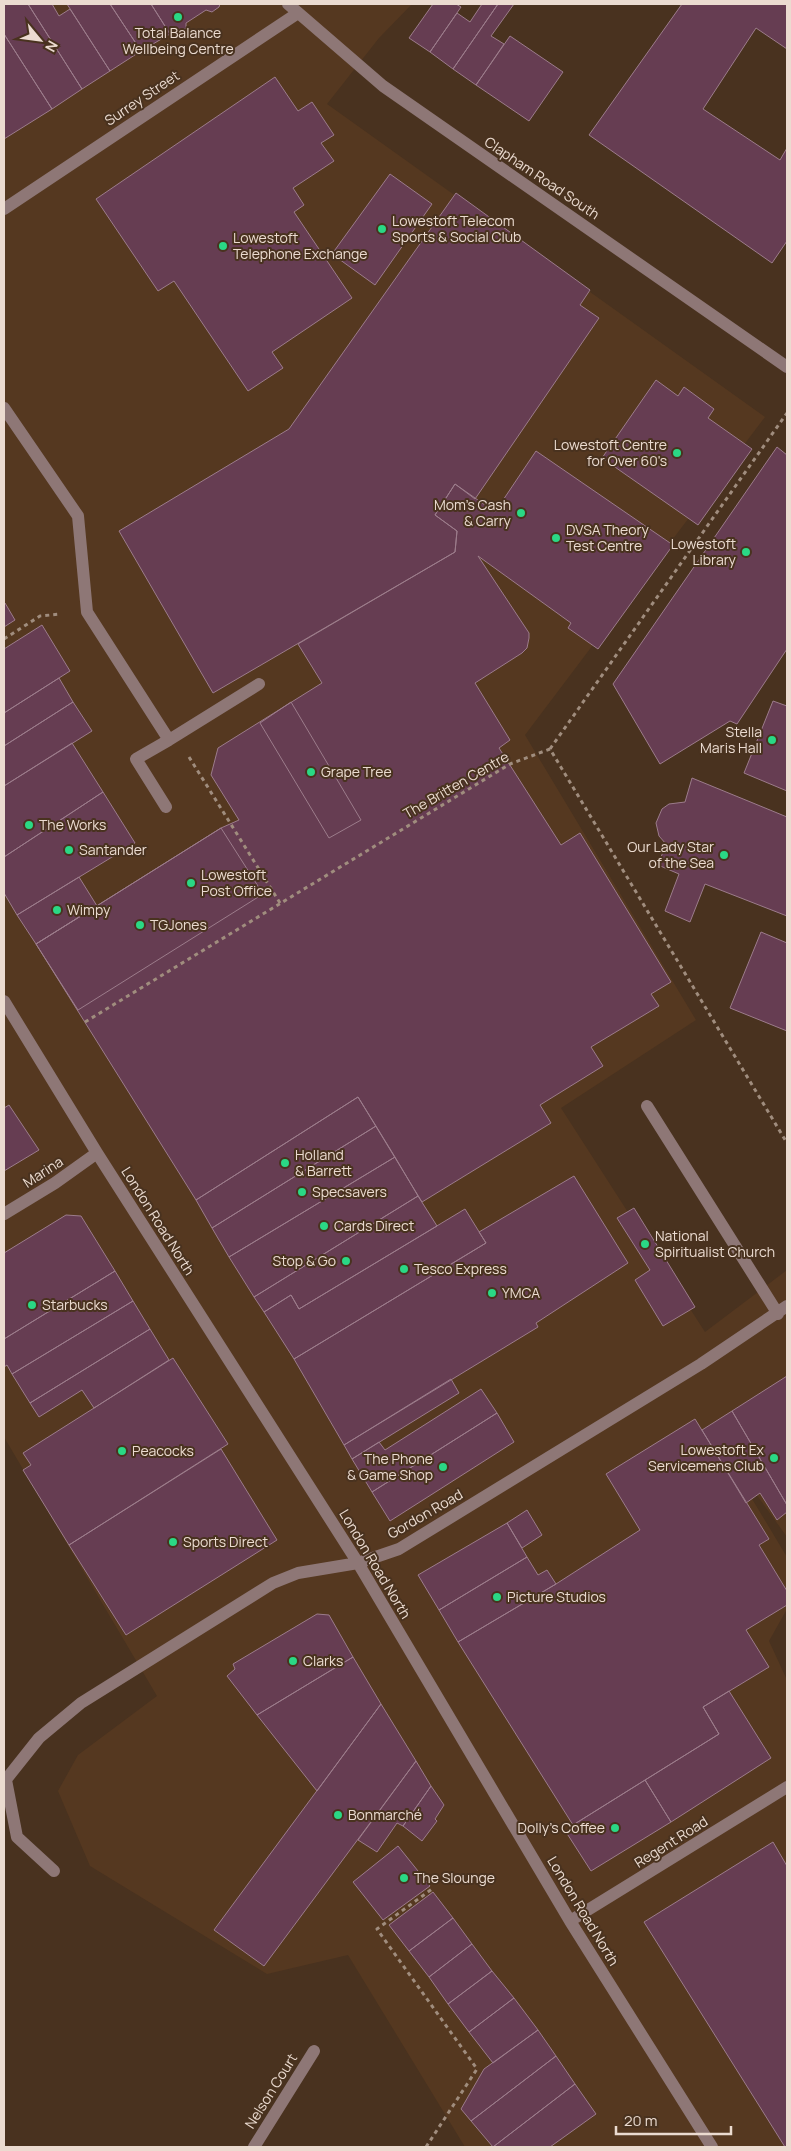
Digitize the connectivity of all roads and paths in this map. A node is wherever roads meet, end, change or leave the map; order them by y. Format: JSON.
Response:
{"nodes":[{"id":1,"x":288,"y":4,"type":"edge"},
{"id":2,"x":298,"y":13,"type":"junction"},
{"id":3,"x":4,"y":208,"type":"edge"},
{"id":4,"x":786,"y":365,"type":"edge"},
{"id":5,"x":4,"y":408,"type":"edge"},
{"id":6,"x":787,"y":413,"type":"edge"},
{"id":7,"x":88,"y":612,"type":"junction"},
{"id":8,"x":4,"y":639,"type":"edge"},
{"id":9,"x":259,"y":684,"type":"dead end"},
{"id":10,"x":172,"y":738,"type":"junction"},
{"id":11,"x":550,"y":749,"type":"junction"},
{"id":12,"x":166,"y":807,"type":"dead end"},
{"id":13,"x":280,"y":903,"type":"junction"},
{"id":14,"x":4,"y":1001,"type":"edge"},
{"id":15,"x":85,"y":1022,"type":"dead end"},
{"id":16,"x":647,"y":1106,"type":"dead end"},
{"id":17,"x":787,"y":1143,"type":"edge"},
{"id":18,"x":97,"y":1153,"type":"junction"},
{"id":19,"x":4,"y":1214,"type":"edge"},
{"id":20,"x":783,"y":1310,"type":"edge"},
{"id":21,"x":358,"y":1563,"type":"junction"},
{"id":22,"x":5,"y":1781,"type":"edge"},
{"id":23,"x":787,"y":1787,"type":"edge"},
{"id":24,"x":54,"y":1871,"type":"dead end"},
{"id":25,"x":432,"y":1889,"type":"dead end"},
{"id":26,"x":570,"y":1921,"type":"junction"},
{"id":27,"x":314,"y":2051,"type":"dead end"},
{"id":28,"x":254,"y":2147,"type":"edge"},
{"id":29,"x":426,"y":2147,"type":"edge"},
{"id":30,"x":712,"y":2147,"type":"edge"}],
"edges":[{"from":1,"to":2,"type":"street","name":"Clapham Road South"},
{"from":2,"to":3,"type":"street","name":"Surrey Street"},
{"from":2,"to":4,"type":"street","name":"Clapham Road South"},
{"from":5,"to":7,"type":"street"},
{"from":6,"to":11,"type":"path"},
{"from":7,"to":8,"type":"path"},
{"from":7,"to":10,"type":"street"},
{"from":9,"to":10,"type":"street"},
{"from":10,"to":12,"type":"street"},
{"from":10,"to":13,"type":"path"},
{"from":11,"to":13,"type":"path","name":"The Britten Centre"},
{"from":11,"to":17,"type":"path"},
{"from":13,"to":15,"type":"path","name":"The Britten Centre"},
{"from":14,"to":18,"type":"street","name":"London Road North"},
{"from":16,"to":20,"type":"street"},
{"from":18,"to":19,"type":"street","name":"Marina"},
{"from":18,"to":21,"type":"street","name":"London Road North"},
{"from":20,"to":21,"type":"street","name":"Gordon Road"},
{"from":21,"to":22,"type":"street","name":"Gordon Road"},
{"from":21,"to":26,"type":"street","name":"London Road North"},
{"from":22,"to":24,"type":"street"},
{"from":23,"to":26,"type":"street","name":"Regent Road"},
{"from":25,"to":29,"type":"path"},
{"from":26,"to":30,"type":"street","name":"London Road North"},
{"from":27,"to":28,"type":"street","name":"Nelson Court"}]}
